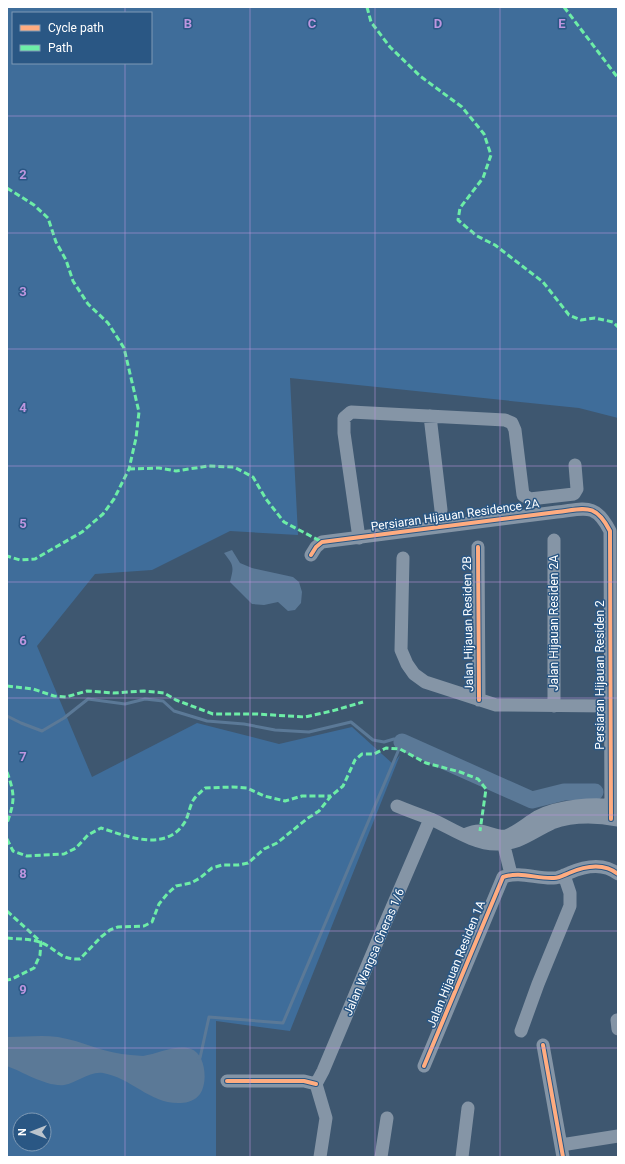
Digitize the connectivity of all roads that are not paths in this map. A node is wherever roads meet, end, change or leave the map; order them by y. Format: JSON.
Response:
{"nodes":[{"id":1,"x":430,"y":416,"type":"junction"},
{"id":2,"x":575,"y":465,"type":"dead end"},
{"id":3,"x":441,"y":510,"type":"dead end"},
{"id":4,"x":604,"y":519,"type":"joint"},
{"id":5,"x":359,"y":538,"type":"junction"},
{"id":6,"x":554,"y":540,"type":"dead end"},
{"id":7,"x":478,"y":547,"type":"dead end"},
{"id":8,"x":311,"y":555,"type":"dead end"},
{"id":9,"x":402,"y":558,"type":"dead end"},
{"id":10,"x":479,"y":700,"type":"junction"},
{"id":11,"x":554,"y":706,"type":"junction"},
{"id":12,"x":610,"y":706,"type":"junction"},
{"id":13,"x":397,"y":806,"type":"dead end"},
{"id":14,"x":614,"y":806,"type":"edge"},
{"id":15,"x":430,"y":819,"type":"junction"},
{"id":16,"x":615,"y":819,"type":"edge"},
{"id":17,"x":504,"y":840,"type":"junction"},
{"id":18,"x":511,"y":874,"type":"junction"},
{"id":19,"x":618,"y":874,"type":"edge"},
{"id":20,"x":564,"y":875,"type":"junction"},
{"id":21,"x":521,"y":1031,"type":"dead end"},
{"id":22,"x":543,"y":1045,"type":"dead end"},
{"id":23,"x":424,"y":1066,"type":"dead end"},
{"id":24,"x":227,"y":1081,"type":"dead end"},
{"id":25,"x":316,"y":1084,"type":"junction"},
{"id":26,"x":468,"y":1108,"type":"dead end"},
{"id":27,"x":387,"y":1118,"type":"dead end"},
{"id":28,"x":618,"y":1136,"type":"edge"},
{"id":29,"x":562,"y":1151,"type":"edge"},
{"id":30,"x":313,"y":1157,"type":"edge"},
{"id":31,"x":320,"y":1157,"type":"edge"},
{"id":32,"x":381,"y":1157,"type":"edge"},
{"id":33,"x":462,"y":1157,"type":"edge"}],
"edges":[{"from":1,"to":2,"type":"street"},
{"from":1,"to":3,"type":"street"},
{"from":1,"to":5,"type":"street"},
{"from":4,"to":5,"type":"street","name":"Persiaran Hijauan Residence 2A"},
{"from":4,"to":12,"type":"street","name":"Persiaran Hijauan Residen 2"},
{"from":5,"to":8,"type":"street","name":"Persiaran Hijauan Residence 2A"},
{"from":6,"to":11,"type":"street","name":"Jalan Hijauan Residen 2A"},
{"from":7,"to":10,"type":"street","name":"Jalan Hijauan Residen 2B"},
{"from":9,"to":10,"type":"street","name":"Jalan Hijauan Residen 2A"},
{"from":10,"to":11,"type":"street","name":"Jalan Hijauan Residen 2A"},
{"from":11,"to":12,"type":"street","name":"Jalan Hijauan Residen 2A"},
{"from":12,"to":14,"type":"street","name":"Persiaran Hijauan Residen 2"},
{"from":13,"to":15,"type":"street"},
{"from":14,"to":16,"type":"street","name":"Persiaran Hijauan Residen 2"},
{"from":14,"to":17,"type":"street"},
{"from":15,"to":17,"type":"street"},
{"from":15,"to":25,"type":"street","name":"Jalan Wangsa Cheras 1/6"},
{"from":16,"to":17,"type":"street"},
{"from":17,"to":18,"type":"street"},
{"from":18,"to":20,"type":"street"},
{"from":18,"to":23,"type":"street","name":"Jalan Hijauan Residen 1A"},
{"from":19,"to":20,"type":"street"},
{"from":20,"to":21,"type":"street"},
{"from":22,"to":29,"type":"street"},
{"from":24,"to":25,"type":"street"},
{"from":25,"to":31,"type":"street"},
{"from":26,"to":33,"type":"street"},
{"from":27,"to":32,"type":"street"},
{"from":28,"to":29,"type":"street"},
{"from":30,"to":31,"type":"street"}]}
